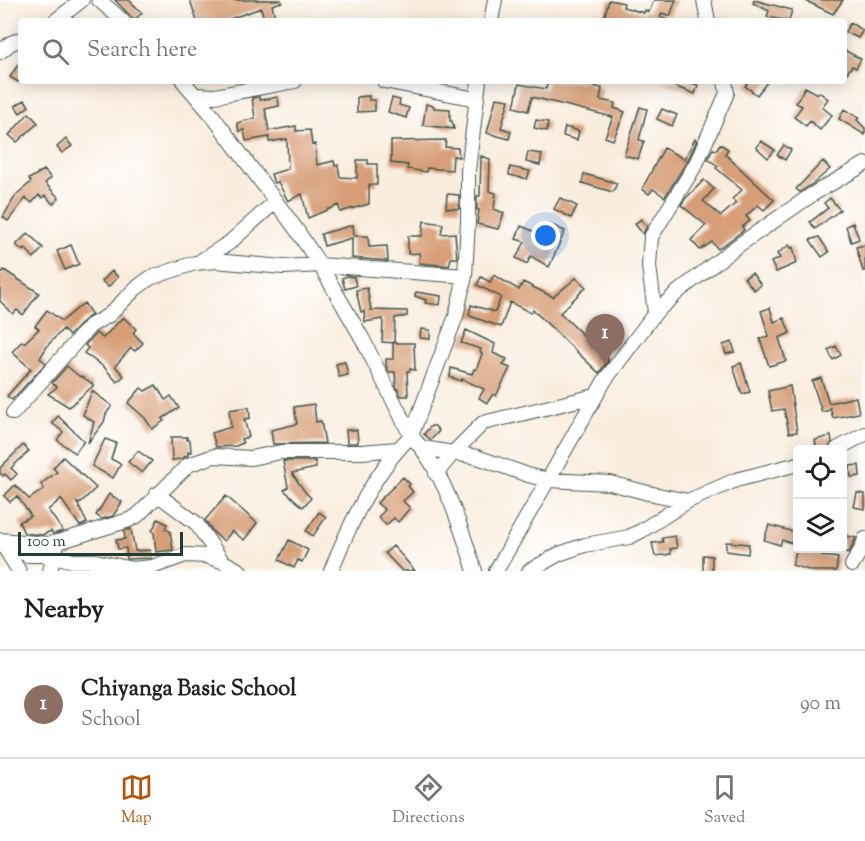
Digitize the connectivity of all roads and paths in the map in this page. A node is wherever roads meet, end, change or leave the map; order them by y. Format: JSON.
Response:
{"nodes":[{"id":1,"x":82,"y":0,"type":"edge"},
{"id":2,"x":99,"y":0,"type":"edge"},
{"id":3,"x":495,"y":0,"type":"edge"},
{"id":4,"x":704,"y":0,"type":"edge"},
{"id":5,"x":60,"y":18,"type":"edge"},
{"id":6,"x":120,"y":18,"type":"edge"},
{"id":7,"x":492,"y":18,"type":"edge"},
{"id":8,"x":707,"y":18,"type":"edge"},
{"id":9,"x":18,"y":40,"type":"edge"},
{"id":10,"x":0,"y":52,"type":"edge"},
{"id":11,"x":186,"y":84,"type":"edge"},
{"id":12,"x":279,"y":84,"type":"edge"},
{"id":13,"x":399,"y":84,"type":"edge"},
{"id":14,"x":478,"y":84,"type":"edge"},
{"id":15,"x":726,"y":84,"type":"edge"},
{"id":16,"x":196,"y":95,"type":"junction"},
{"id":17,"x":476,"y":99,"type":"junction"},
{"id":18,"x":865,"y":164,"type":"edge"},
{"id":19,"x":276,"y":201,"type":"junction"},
{"id":20,"x":200,"y":261,"type":"junction"},
{"id":21,"x":320,"y":265,"type":"junction"},
{"id":22,"x":465,"y":276,"type":"junction"},
{"id":23,"x":655,"y":314,"type":"junction"},
{"id":24,"x":595,"y":396,"type":"junction"},
{"id":25,"x":13,"y":413,"type":"dead end"},
{"id":26,"x":865,"y":434,"type":"edge"},
{"id":27,"x":411,"y":436,"type":"junction"},
{"id":28,"x":846,"y":445,"type":"edge"},
{"id":29,"x":423,"y":448,"type":"junction"},
{"id":30,"x":398,"y":449,"type":"junction"},
{"id":31,"x":453,"y":453,"type":"junction"},
{"id":32,"x":793,"y":465,"type":"edge"},
{"id":33,"x":436,"y":474,"type":"junction"},
{"id":34,"x":548,"y":480,"type":"junction"},
{"id":35,"x":157,"y":494,"type":"junction"},
{"id":36,"x":688,"y":501,"type":"junction"},
{"id":37,"x":865,"y":539,"type":"edge"},
{"id":38,"x":1,"y":542,"type":"edge"},
{"id":39,"x":56,"y":549,"type":"junction"},
{"id":40,"x":222,"y":561,"type":"junction"},
{"id":41,"x":852,"y":565,"type":"dead end"},
{"id":42,"x":19,"y":571,"type":"edge"},
{"id":43,"x":50,"y":571,"type":"edge"},
{"id":44,"x":240,"y":571,"type":"edge"},
{"id":45,"x":331,"y":571,"type":"edge"},
{"id":46,"x":475,"y":571,"type":"edge"},
{"id":47,"x":496,"y":571,"type":"edge"},
{"id":48,"x":529,"y":571,"type":"edge"}],
"edges":[{"from":1,"to":5,"type":"street"},
{"from":2,"to":6,"type":"street"},
{"from":3,"to":7,"type":"street"},
{"from":4,"to":8,"type":"street"},
{"from":9,"to":10,"type":"street"},
{"from":11,"to":16,"type":"street"},
{"from":12,"to":16,"type":"street"},
{"from":13,"to":17,"type":"street"},
{"from":14,"to":17,"type":"street"},
{"from":15,"to":23,"type":"street"},
{"from":16,"to":19,"type":"street"},
{"from":17,"to":22,"type":"street"},
{"from":18,"to":23,"type":"street"},
{"from":19,"to":20,"type":"street"},
{"from":19,"to":21,"type":"street"},
{"from":20,"to":21,"type":"street"},
{"from":20,"to":25,"type":"street"},
{"from":21,"to":22,"type":"street"},
{"from":21,"to":27,"type":"street"},
{"from":22,"to":27,"type":"street"},
{"from":23,"to":24,"type":"street"},
{"from":24,"to":31,"type":"street"},
{"from":24,"to":34,"type":"street"},
{"from":26,"to":28,"type":"street"},
{"from":27,"to":29,"type":"street"},
{"from":27,"to":30,"type":"street"},
{"from":29,"to":31,"type":"street"},
{"from":29,"to":33,"type":"street"},
{"from":30,"to":35,"type":"street"},
{"from":30,"to":45,"type":"street"},
{"from":31,"to":33,"type":"street"},
{"from":31,"to":34,"type":"street"},
{"from":32,"to":36,"type":"street"},
{"from":33,"to":46,"type":"street"},
{"from":34,"to":36,"type":"street"},
{"from":34,"to":47,"type":"street"},
{"from":35,"to":39,"type":"street"},
{"from":35,"to":40,"type":"street"},
{"from":36,"to":48,"type":"street"},
{"from":37,"to":41,"type":"street"},
{"from":38,"to":39,"type":"street"},
{"from":38,"to":42,"type":"street"},
{"from":39,"to":40,"type":"street"},
{"from":39,"to":43,"type":"street"},
{"from":40,"to":44,"type":"street"}]}
